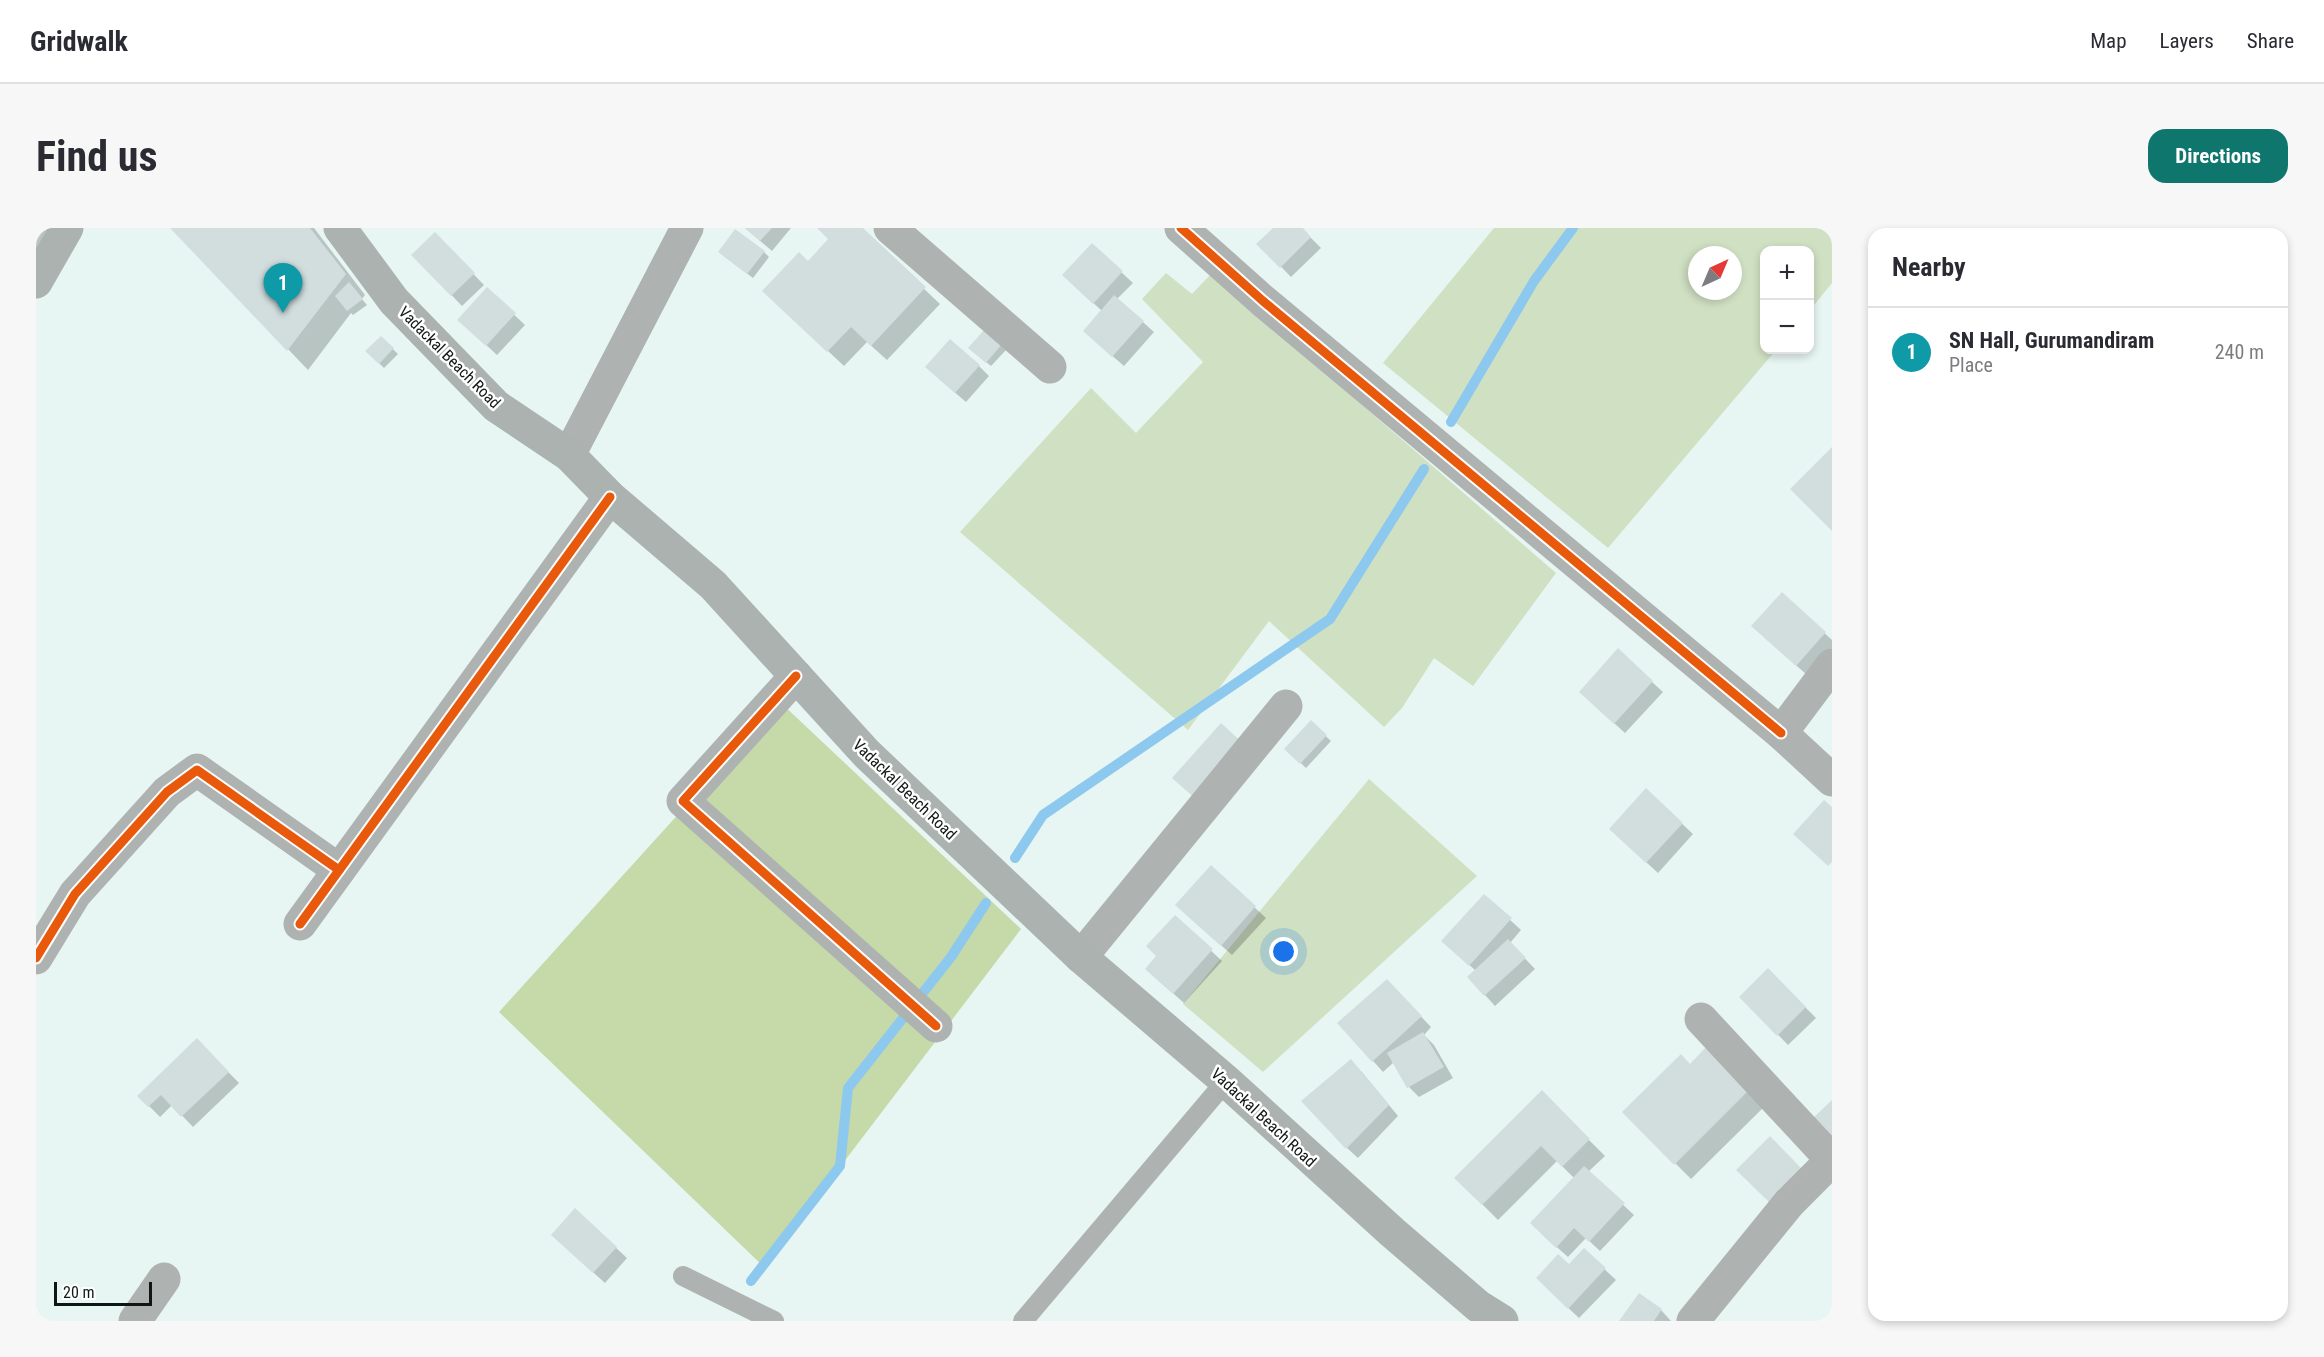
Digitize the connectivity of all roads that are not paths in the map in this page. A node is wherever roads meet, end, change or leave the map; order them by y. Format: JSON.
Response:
{"nodes":[{"id":1,"x":67,"y":228,"type":"edge"},
{"id":2,"x":340,"y":228,"type":"edge"},
{"id":3,"x":687,"y":228,"type":"edge"},
{"id":4,"x":890,"y":228,"type":"edge"},
{"id":5,"x":1181,"y":228,"type":"edge"},
{"id":6,"x":36,"y":282,"type":"edge"},
{"id":7,"x":1050,"y":367,"type":"dead end"},
{"id":8,"x":569,"y":455,"type":"junction"},
{"id":9,"x":610,"y":497,"type":"junction"},
{"id":10,"x":1832,"y":665,"type":"edge"},
{"id":11,"x":796,"y":676,"type":"junction"},
{"id":12,"x":1286,"y":706,"type":"dead end"},
{"id":13,"x":1781,"y":733,"type":"junction"},
{"id":14,"x":1832,"y":780,"type":"edge"},
{"id":15,"x":339,"y":870,"type":"junction"},
{"id":16,"x":300,"y":924,"type":"dead end"},
{"id":17,"x":1081,"y":957,"type":"junction"},
{"id":18,"x":36,"y":958,"type":"edge"},
{"id":19,"x":921,"y":1013,"type":"dead end"},
{"id":20,"x":1701,"y":1019,"type":"dead end"},
{"id":21,"x":1227,"y":1082,"type":"junction"},
{"id":22,"x":1832,"y":1160,"type":"edge"},
{"id":23,"x":683,"y":1276,"type":"dead end"},
{"id":24,"x":164,"y":1279,"type":"dead end"},
{"id":25,"x":1483,"y":1316,"type":"edge"},
{"id":26,"x":135,"y":1321,"type":"edge"},
{"id":27,"x":774,"y":1321,"type":"edge"},
{"id":28,"x":1023,"y":1321,"type":"edge"},
{"id":29,"x":1693,"y":1321,"type":"edge"}],
"edges":[{"from":1,"to":6,"type":"main road"},
{"from":2,"to":8,"type":"main road","name":"Vadackal Beach Road"},
{"from":3,"to":8,"type":"street"},
{"from":4,"to":7,"type":"street"},
{"from":5,"to":13,"type":"street"},
{"from":8,"to":9,"type":"main road","name":"Vadackal Beach Road"},
{"from":9,"to":11,"type":"main road","name":"Vadackal Beach Road"},
{"from":9,"to":15,"type":"street"},
{"from":10,"to":13,"type":"street"},
{"from":11,"to":17,"type":"main road","name":"Vadackal Beach Road"},
{"from":11,"to":19,"type":"street"},
{"from":12,"to":17,"type":"street"},
{"from":13,"to":14,"type":"street"},
{"from":15,"to":16,"type":"street"},
{"from":15,"to":18,"type":"street"},
{"from":17,"to":21,"type":"main road","name":"Vadackal Beach Road"},
{"from":20,"to":22,"type":"street"},
{"from":21,"to":25,"type":"main road","name":"Vadackal Beach Road"},
{"from":21,"to":28,"type":"lane"},
{"from":22,"to":29,"type":"street"},
{"from":23,"to":27,"type":"lane"},
{"from":24,"to":26,"type":"street"}]}
